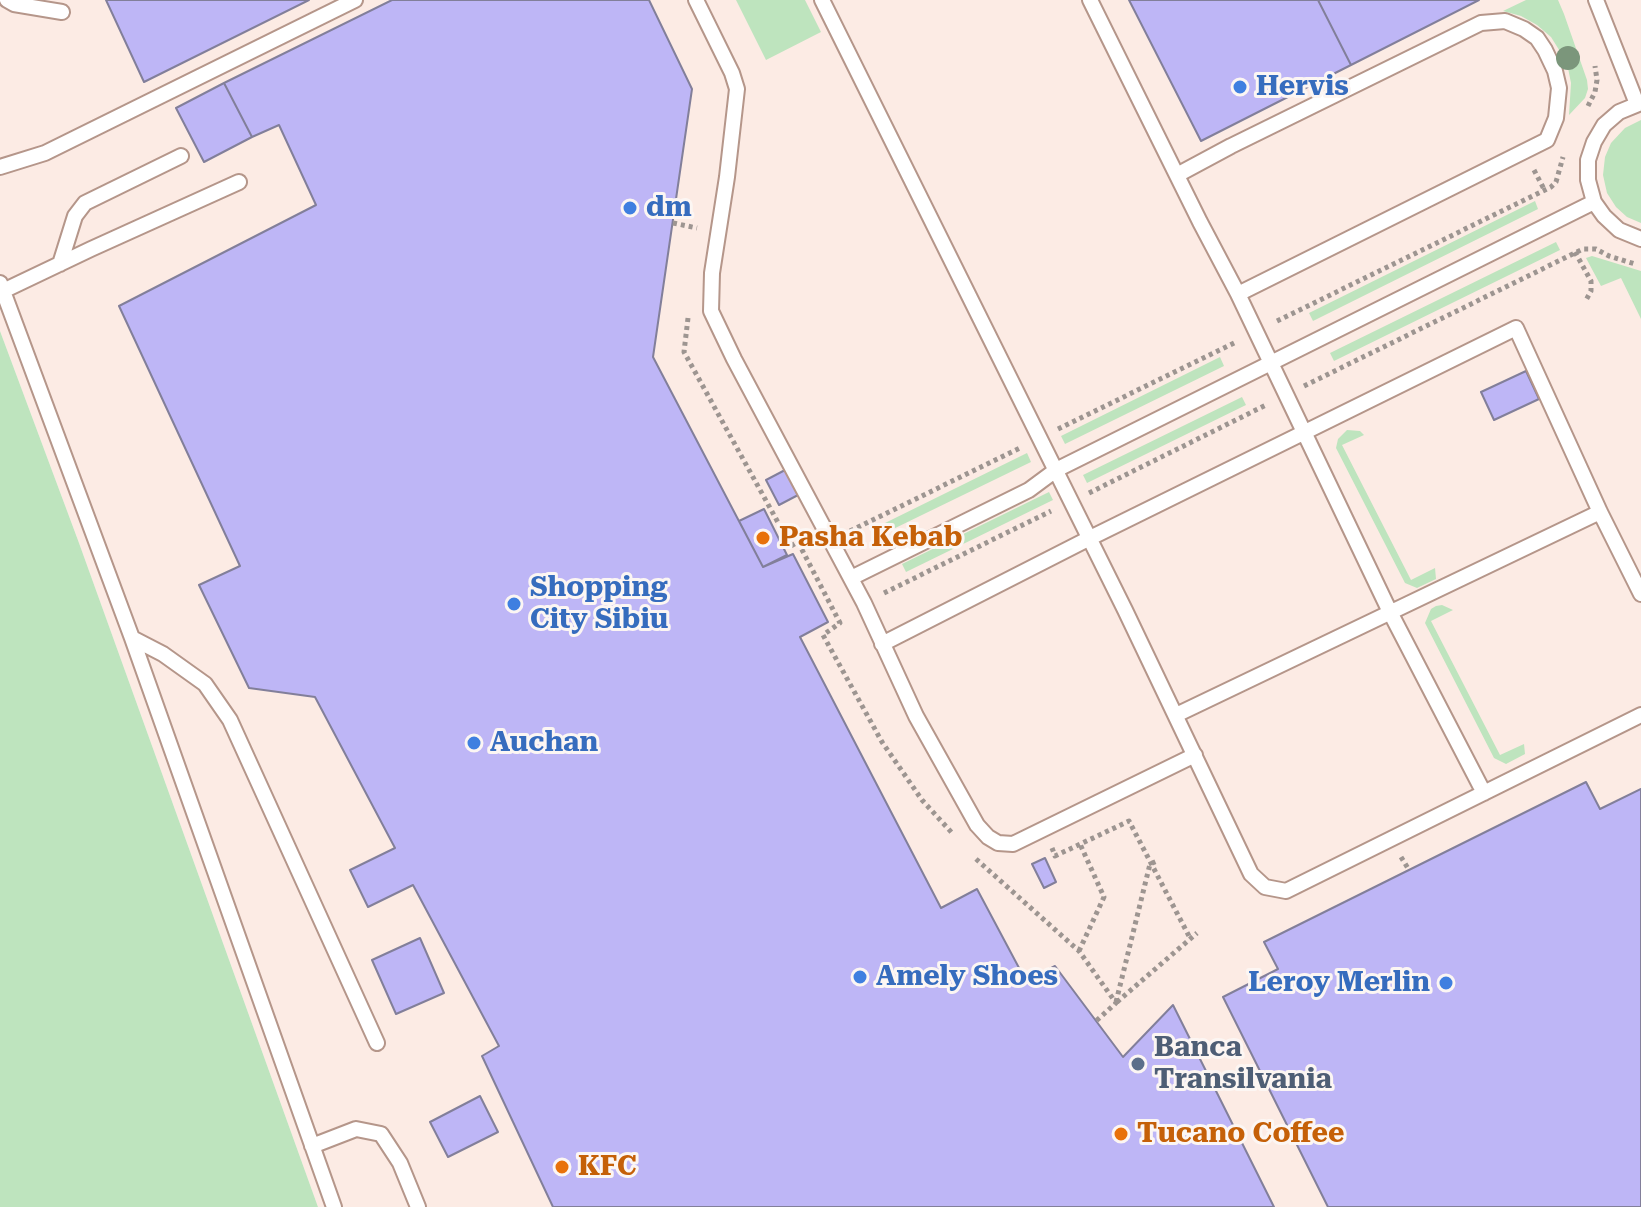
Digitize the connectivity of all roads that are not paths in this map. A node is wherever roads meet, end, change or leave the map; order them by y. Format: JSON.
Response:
{"nodes":[{"id":1,"x":7,"y":0,"type":"edge"},
{"id":2,"x":355,"y":0,"type":"edge"},
{"id":3,"x":696,"y":0,"type":"edge"},
{"id":4,"x":822,"y":0,"type":"edge"},
{"id":5,"x":1090,"y":0,"type":"edge"},
{"id":6,"x":1596,"y":0,"type":"edge"},
{"id":7,"x":62,"y":12,"type":"dead end"},
{"id":8,"x":1639,"y":104,"type":"edge"},
{"id":9,"x":181,"y":156,"type":"dead end"},
{"id":10,"x":0,"y":167,"type":"edge"},
{"id":11,"x":1177,"y":175,"type":"junction"},
{"id":12,"x":239,"y":182,"type":"dead end"},
{"id":13,"x":1594,"y":202,"type":"junction"},
{"id":14,"x":1641,"y":239,"type":"edge"},
{"id":15,"x":60,"y":264,"type":"junction"},
{"id":16,"x":1,"y":287,"type":"edge"},
{"id":17,"x":1238,"y":294,"type":"junction"},
{"id":18,"x":1271,"y":363,"type":"junction"},
{"id":19,"x":1305,"y":433,"type":"junction"},
{"id":20,"x":1056,"y":470,"type":"junction"},
{"id":21,"x":1600,"y":512,"type":"junction"},
{"id":22,"x":1088,"y":539,"type":"junction"},
{"id":23,"x":851,"y":578,"type":"junction"},
{"id":24,"x":1641,"y":594,"type":"edge"},
{"id":25,"x":1390,"y":612,"type":"junction"},
{"id":26,"x":132,"y":638,"type":"junction"},
{"id":27,"x":882,"y":644,"type":"junction"},
{"id":28,"x":1176,"y":715,"type":"junction"},
{"id":29,"x":1641,"y":715,"type":"edge"},
{"id":30,"x":1195,"y":755,"type":"junction"},
{"id":31,"x":1484,"y":793,"type":"junction"},
{"id":32,"x":377,"y":1043,"type":"dead end"},
{"id":33,"x":312,"y":1146,"type":"junction"},
{"id":34,"x":334,"y":1207,"type":"edge"},
{"id":35,"x":418,"y":1207,"type":"edge"}],
"edges":[{"from":1,"to":7,"type":"lane"},
{"from":2,"to":10,"type":"lane"},
{"from":3,"to":23,"type":"lane"},
{"from":4,"to":20,"type":"lane"},
{"from":5,"to":11,"type":"lane"},
{"from":6,"to":8,"type":"lane"},
{"from":8,"to":13,"type":"lane"},
{"from":9,"to":15,"type":"lane"},
{"from":11,"to":17,"type":"lane"},
{"from":11,"to":17,"type":"lane"},
{"from":12,"to":15,"type":"lane"},
{"from":13,"to":14,"type":"lane"},
{"from":13,"to":18,"type":"lane"},
{"from":15,"to":16,"type":"lane"},
{"from":16,"to":26,"type":"lane"},
{"from":17,"to":18,"type":"lane"},
{"from":18,"to":19,"type":"lane"},
{"from":18,"to":20,"type":"lane"},
{"from":19,"to":21,"type":"lane"},
{"from":19,"to":22,"type":"lane"},
{"from":19,"to":25,"type":"lane"},
{"from":20,"to":22,"type":"lane"},
{"from":20,"to":23,"type":"lane"},
{"from":21,"to":24,"type":"lane"},
{"from":21,"to":25,"type":"lane"},
{"from":22,"to":27,"type":"lane"},
{"from":22,"to":28,"type":"lane"},
{"from":23,"to":27,"type":"lane"},
{"from":25,"to":28,"type":"lane"},
{"from":25,"to":31,"type":"lane"},
{"from":26,"to":32,"type":"lane"},
{"from":26,"to":33,"type":"lane"},
{"from":27,"to":30,"type":"lane"},
{"from":28,"to":30,"type":"lane"},
{"from":29,"to":31,"type":"lane"},
{"from":30,"to":31,"type":"lane"},
{"from":33,"to":34,"type":"lane"},
{"from":33,"to":35,"type":"lane"}]}
